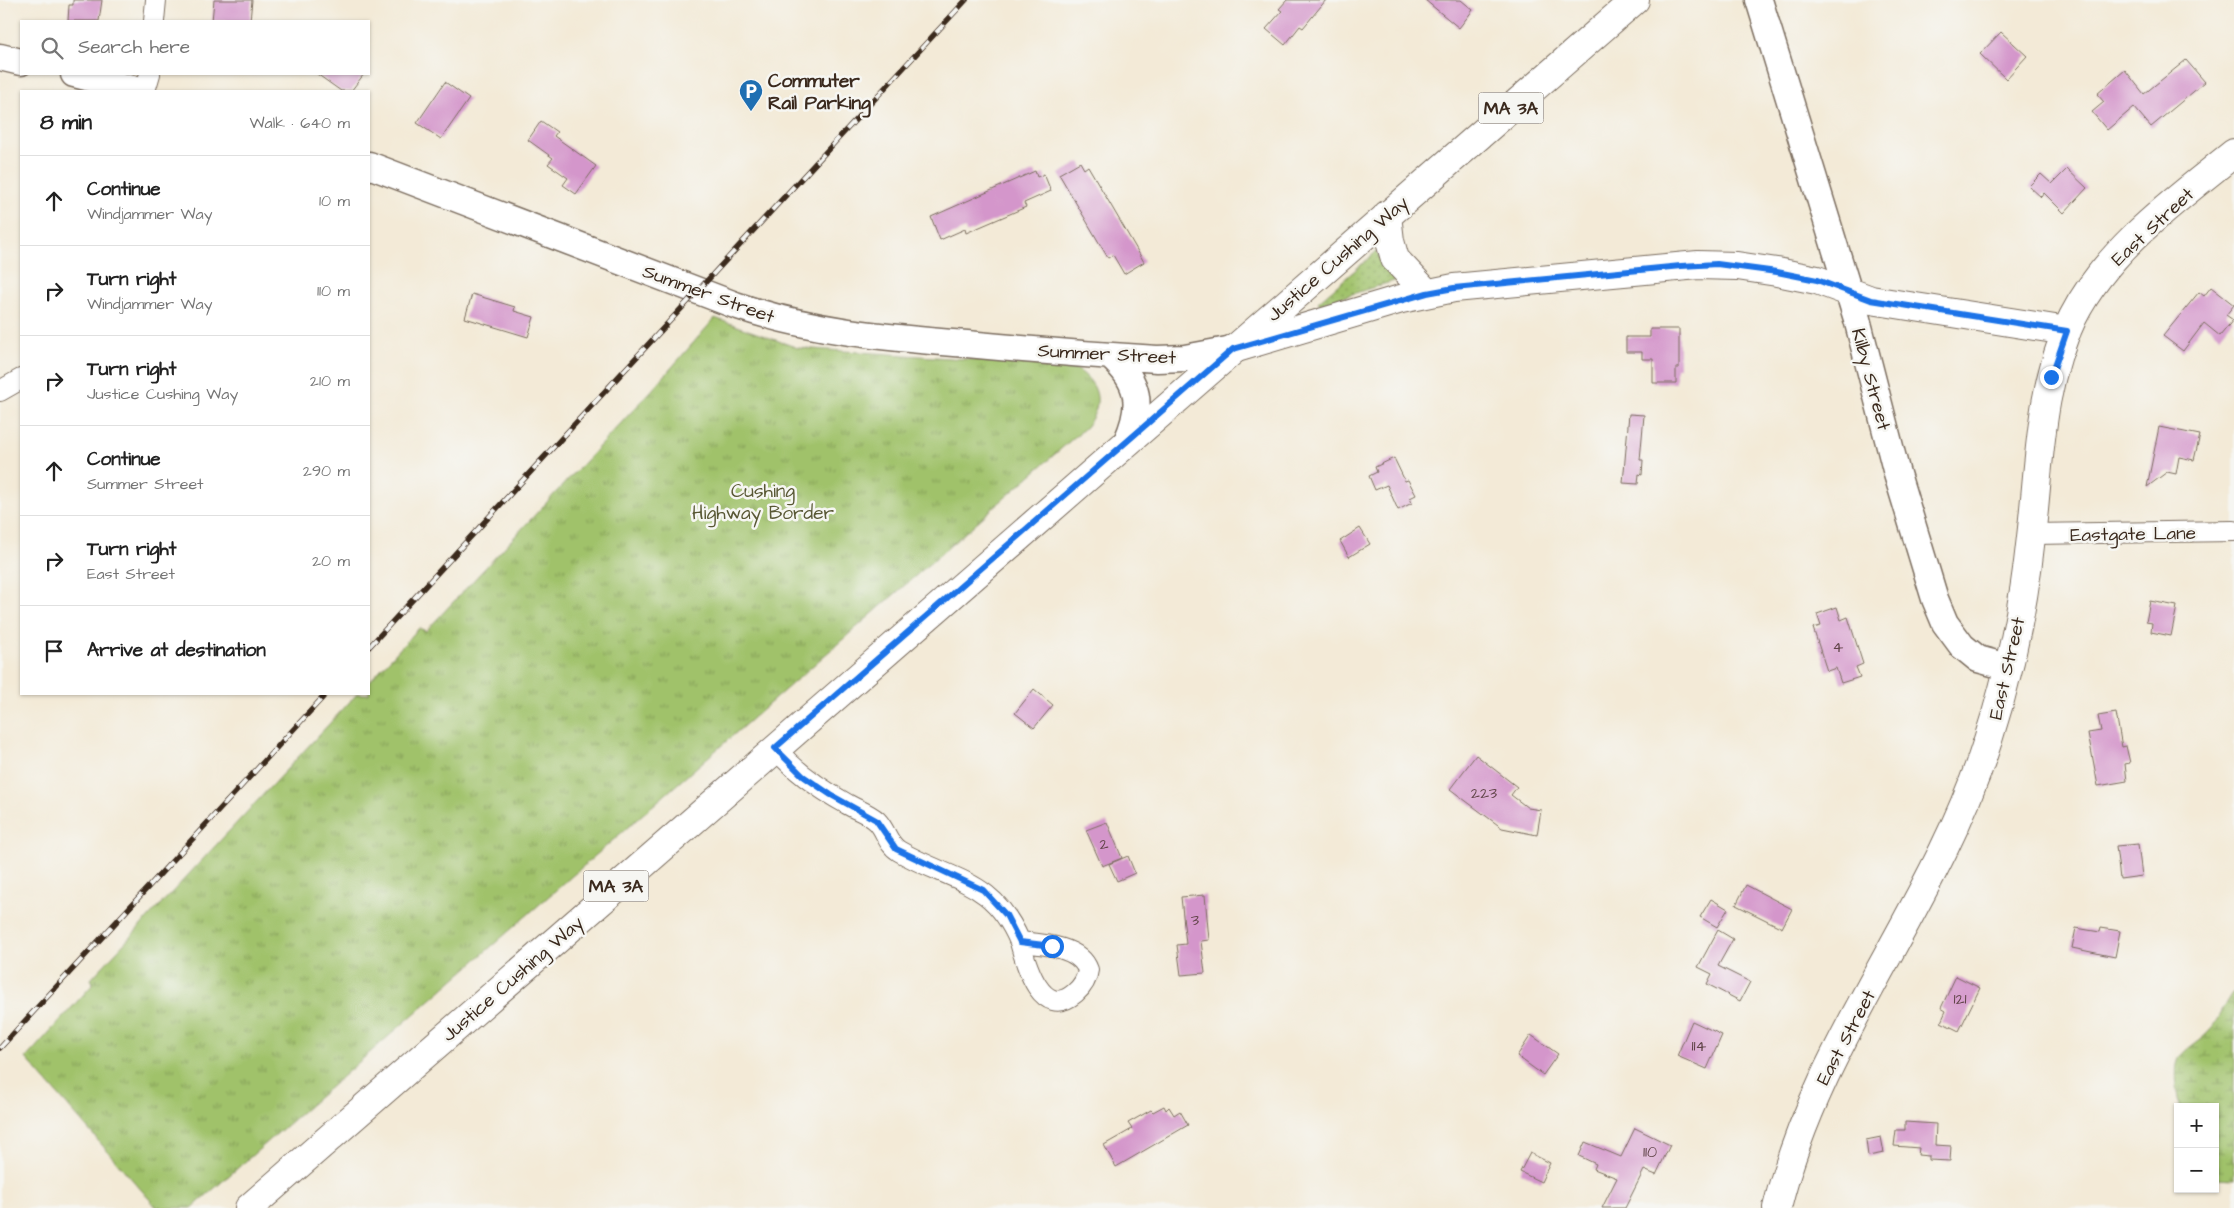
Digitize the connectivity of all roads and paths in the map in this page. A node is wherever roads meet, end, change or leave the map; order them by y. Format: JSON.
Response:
{"nodes":[{"id":1,"x":156,"y":0,"type":"edge"},
{"id":2,"x":1635,"y":0,"type":"edge"},
{"id":3,"x":1759,"y":0,"type":"edge"},
{"id":4,"x":154,"y":20,"type":"edge"},
{"id":5,"x":0,"y":58,"type":"edge"},
{"id":6,"x":20,"y":62,"type":"edge"},
{"id":7,"x":78,"y":75,"type":"edge"},
{"id":8,"x":150,"y":75,"type":"edge"},
{"id":9,"x":137,"y":90,"type":"edge"},
{"id":10,"x":145,"y":90,"type":"edge"},
{"id":11,"x":2234,"y":153,"type":"edge"},
{"id":12,"x":370,"y":165,"type":"edge"},
{"id":13,"x":1387,"y":215,"type":"junction"},
{"id":14,"x":1848,"y":292,"type":"junction"},
{"id":15,"x":1427,"y":293,"type":"junction"},
{"id":16,"x":2067,"y":331,"type":"junction"},
{"id":17,"x":1233,"y":349,"type":"junction"},
{"id":18,"x":1110,"y":356,"type":"junction"},
{"id":19,"x":20,"y":380,"type":"edge"},
{"id":20,"x":0,"y":391,"type":"edge"},
{"id":21,"x":1127,"y":441,"type":"junction"},
{"id":22,"x":2234,"y":531,"type":"edge"},
{"id":23,"x":2032,"y":534,"type":"junction"},
{"id":24,"x":2007,"y":667,"type":"junction"},
{"id":25,"x":775,"y":748,"type":"junction"},
{"id":26,"x":1020,"y":942,"type":"dead end"},
{"id":27,"x":249,"y":1208,"type":"edge"},
{"id":28,"x":1777,"y":1208,"type":"edge"}],
"edges":[{"from":1,"to":4,"type":"street"},
{"from":2,"to":13,"type":"main road","name":"Justice Cushing Way","number":"MA 3A"},
{"from":3,"to":14,"type":"street","name":"Kilby Street"},
{"from":5,"to":6,"type":"street"},
{"from":7,"to":9,"type":"street"},
{"from":8,"to":10,"type":"street"},
{"from":11,"to":16,"type":"main road","name":"East Street"},
{"from":12,"to":18,"type":"street","name":"Summer Street"},
{"from":13,"to":15,"type":"main road"},
{"from":13,"to":17,"type":"main road","name":"Justice Cushing Way","number":"MA 3A"},
{"from":14,"to":15,"type":"main road","name":"Summer Street"},
{"from":14,"to":16,"type":"main road","name":"Summer Street"},
{"from":14,"to":24,"type":"street","name":"Kilby Street"},
{"from":15,"to":17,"type":"main road","name":"Summer Street"},
{"from":16,"to":23,"type":"main road","name":"East Street"},
{"from":17,"to":18,"type":"street","name":"Summer Street"},
{"from":17,"to":21,"type":"main road","name":"Justice Cushing Way","number":"MA 3A"},
{"from":18,"to":21,"type":"street"},
{"from":19,"to":20,"type":"street"},
{"from":21,"to":25,"type":"main road","name":"Justice Cushing Way","number":"MA 3A"},
{"from":22,"to":23,"type":"street","name":"Eastgate Lane"},
{"from":23,"to":24,"type":"main road","name":"East Street"},
{"from":24,"to":28,"type":"main road","name":"East Street"},
{"from":25,"to":26,"type":"street"},
{"from":25,"to":27,"type":"main road","name":"Justice Cushing Way","number":"MA 3A"}]}
